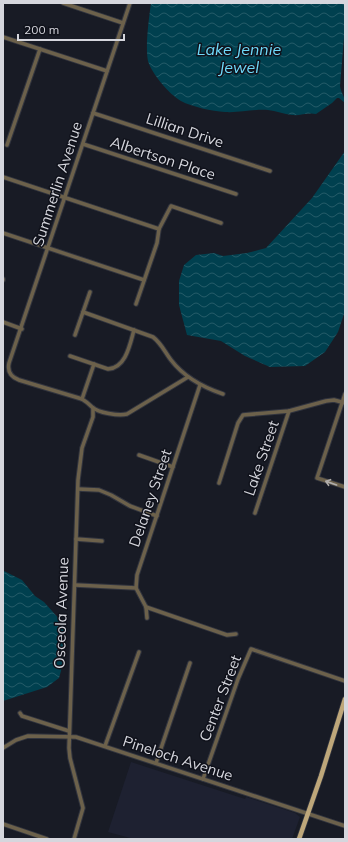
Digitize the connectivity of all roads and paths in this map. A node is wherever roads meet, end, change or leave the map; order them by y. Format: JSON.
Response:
{"nodes":[{"id":1,"x":63,"y":3,"type":"edge"},
{"id":2,"x":130,"y":3,"type":"edge"},
{"id":3,"x":123,"y":23,"type":"junction"},
{"id":4,"x":3,"y":37,"type":"edge"},
{"id":5,"x":40,"y":49,"type":"junction"},
{"id":6,"x":107,"y":71,"type":"junction"},
{"id":7,"x":93,"y":112,"type":"junction"},
{"id":8,"x":83,"y":144,"type":"junction"},
{"id":9,"x":7,"y":145,"type":"dead end"},
{"id":10,"x":270,"y":171,"type":"dead end"},
{"id":11,"x":3,"y":177,"type":"edge"},
{"id":12,"x":236,"y":194,"type":"dead end"},
{"id":13,"x":65,"y":197,"type":"junction"},
{"id":14,"x":221,"y":223,"type":"dead end"},
{"id":15,"x":159,"y":229,"type":"junction"},
{"id":16,"x":3,"y":233,"type":"edge"},
{"id":17,"x":48,"y":248,"type":"junction"},
{"id":18,"x":144,"y":280,"type":"junction"},
{"id":19,"x":90,"y":292,"type":"dead end"},
{"id":20,"x":136,"y":304,"type":"dead end"},
{"id":21,"x":83,"y":312,"type":"junction"},
{"id":22,"x":3,"y":322,"type":"edge"},
{"id":23,"x":22,"y":329,"type":"junction"},
{"id":24,"x":134,"y":330,"type":"junction"},
{"id":25,"x":75,"y":335,"type":"dead end"},
{"id":26,"x":70,"y":356,"type":"dead end"},
{"id":27,"x":94,"y":364,"type":"junction"},
{"id":28,"x":188,"y":377,"type":"junction"},
{"id":29,"x":200,"y":385,"type":"junction"},
{"id":30,"x":223,"y":394,"type":"dead end"},
{"id":31,"x":345,"y":394,"type":"edge"},
{"id":32,"x":82,"y":399,"type":"junction"},
{"id":33,"x":344,"y":402,"type":"edge"},
{"id":34,"x":93,"y":408,"type":"junction"},
{"id":35,"x":289,"y":411,"type":"junction"},
{"id":36,"x":139,"y":455,"type":"dead end"},
{"id":37,"x":173,"y":467,"type":"junction"},
{"id":38,"x":219,"y":483,"type":"dead end"},
{"id":39,"x":345,"y":487,"type":"edge"},
{"id":40,"x":78,"y":489,"type":"junction"},
{"id":41,"x":255,"y":513,"type":"dead end"},
{"id":42,"x":157,"y":516,"type":"junction"},
{"id":43,"x":76,"y":539,"type":"junction"},
{"id":44,"x":102,"y":541,"type":"dead end"},
{"id":45,"x":75,"y":585,"type":"junction"},
{"id":46,"x":136,"y":588,"type":"junction"},
{"id":47,"x":146,"y":607,"type":"junction"},
{"id":48,"x":147,"y":618,"type":"dead end"},
{"id":49,"x":236,"y":634,"type":"dead end"},
{"id":50,"x":139,"y":652,"type":"dead end"},
{"id":51,"x":190,"y":664,"type":"dead end"},
{"id":52,"x":345,"y":681,"type":"edge"},
{"id":53,"x":345,"y":699,"type":"edge"},
{"id":54,"x":20,"y":713,"type":"dead end"},
{"id":55,"x":69,"y":731,"type":"junction"},
{"id":56,"x":69,"y":737,"type":"junction"},
{"id":57,"x":105,"y":746,"type":"junction"},
{"id":58,"x":3,"y":748,"type":"edge"},
{"id":59,"x":156,"y":763,"type":"junction"},
{"id":60,"x":203,"y":779,"type":"junction"},
{"id":61,"x":308,"y":814,"type":"junction"},
{"id":62,"x":3,"y":824,"type":"edge"},
{"id":63,"x":345,"y":826,"type":"edge"},
{"id":64,"x":47,"y":839,"type":"edge"},
{"id":65,"x":74,"y":839,"type":"edge"},
{"id":66,"x":299,"y":839,"type":"edge"}],
"edges":[{"from":1,"to":3,"type":"street"},
{"from":2,"to":3,"type":"street","name":"Summerlin Avenue"},
{"from":3,"to":6,"type":"street","name":"Summerlin Avenue"},
{"from":4,"to":5,"type":"street"},
{"from":5,"to":6,"type":"street"},
{"from":5,"to":9,"type":"street"},
{"from":6,"to":7,"type":"street","name":"Summerlin Avenue"},
{"from":7,"to":8,"type":"street","name":"Summerlin Avenue"},
{"from":7,"to":10,"type":"street","name":"Lillian Drive"},
{"from":8,"to":12,"type":"street","name":"Albertson Place"},
{"from":8,"to":13,"type":"street","name":"Summerlin Avenue"},
{"from":11,"to":13,"type":"street"},
{"from":13,"to":15,"type":"street"},
{"from":13,"to":17,"type":"street","name":"Summerlin Avenue"},
{"from":14,"to":15,"type":"street"},
{"from":15,"to":18,"type":"street"},
{"from":16,"to":17,"type":"street"},
{"from":17,"to":18,"type":"street"},
{"from":17,"to":23,"type":"street","name":"Summerlin Avenue"},
{"from":18,"to":20,"type":"street"},
{"from":19,"to":21,"type":"street"},
{"from":21,"to":24,"type":"street"},
{"from":21,"to":25,"type":"street"},
{"from":22,"to":23,"type":"street"},
{"from":23,"to":32,"type":"street","name":"Summerlin Avenue"},
{"from":24,"to":27,"type":"street"},
{"from":24,"to":28,"type":"street"},
{"from":26,"to":27,"type":"street"},
{"from":27,"to":32,"type":"street"},
{"from":28,"to":29,"type":"street"},
{"from":28,"to":34,"type":"street"},
{"from":29,"to":30,"type":"street"},
{"from":29,"to":37,"type":"street","name":"Delaney Street"},
{"from":31,"to":33,"type":"street"},
{"from":32,"to":34,"type":"street"},
{"from":33,"to":35,"type":"street"},
{"from":39,"to":33,"type":"street","one_way":true},
{"from":34,"to":40,"type":"street","name":"Osceola Avenue"},
{"from":35,"to":38,"type":"street"},
{"from":35,"to":41,"type":"street","name":"Lake Street"},
{"from":36,"to":37,"type":"street"},
{"from":37,"to":42,"type":"street","name":"Delaney Street"},
{"from":40,"to":42,"type":"street"},
{"from":40,"to":43,"type":"street","name":"Osceola Avenue"},
{"from":42,"to":46,"type":"street","name":"Delaney Street"},
{"from":43,"to":44,"type":"street"},
{"from":43,"to":45,"type":"street","name":"Osceola Avenue"},
{"from":45,"to":46,"type":"street"},
{"from":45,"to":55,"type":"street","name":"Osceola Avenue"},
{"from":46,"to":47,"type":"street"},
{"from":47,"to":48,"type":"street"},
{"from":47,"to":49,"type":"street"},
{"from":50,"to":57,"type":"street"},
{"from":51,"to":59,"type":"street"},
{"from":52,"to":60,"type":"street","name":"Center Street"},
{"from":53,"to":61,"type":"main road"},
{"from":54,"to":55,"type":"street"},
{"from":55,"to":56,"type":"street","name":"Osceola Avenue"},
{"from":56,"to":57,"type":"street","name":"Pineloch Avenue"},
{"from":56,"to":58,"type":"street","name":"Pineloch Avenue"},
{"from":56,"to":65,"type":"street","name":"Osceola Avenue"},
{"from":57,"to":59,"type":"street","name":"Pineloch Avenue"},
{"from":59,"to":60,"type":"street","name":"Pineloch Avenue"},
{"from":60,"to":61,"type":"street","name":"Pineloch Avenue"},
{"from":61,"to":63,"type":"street","name":"Pineloch Avenue"},
{"from":61,"to":66,"type":"main road"},
{"from":62,"to":64,"type":"street"}]}
